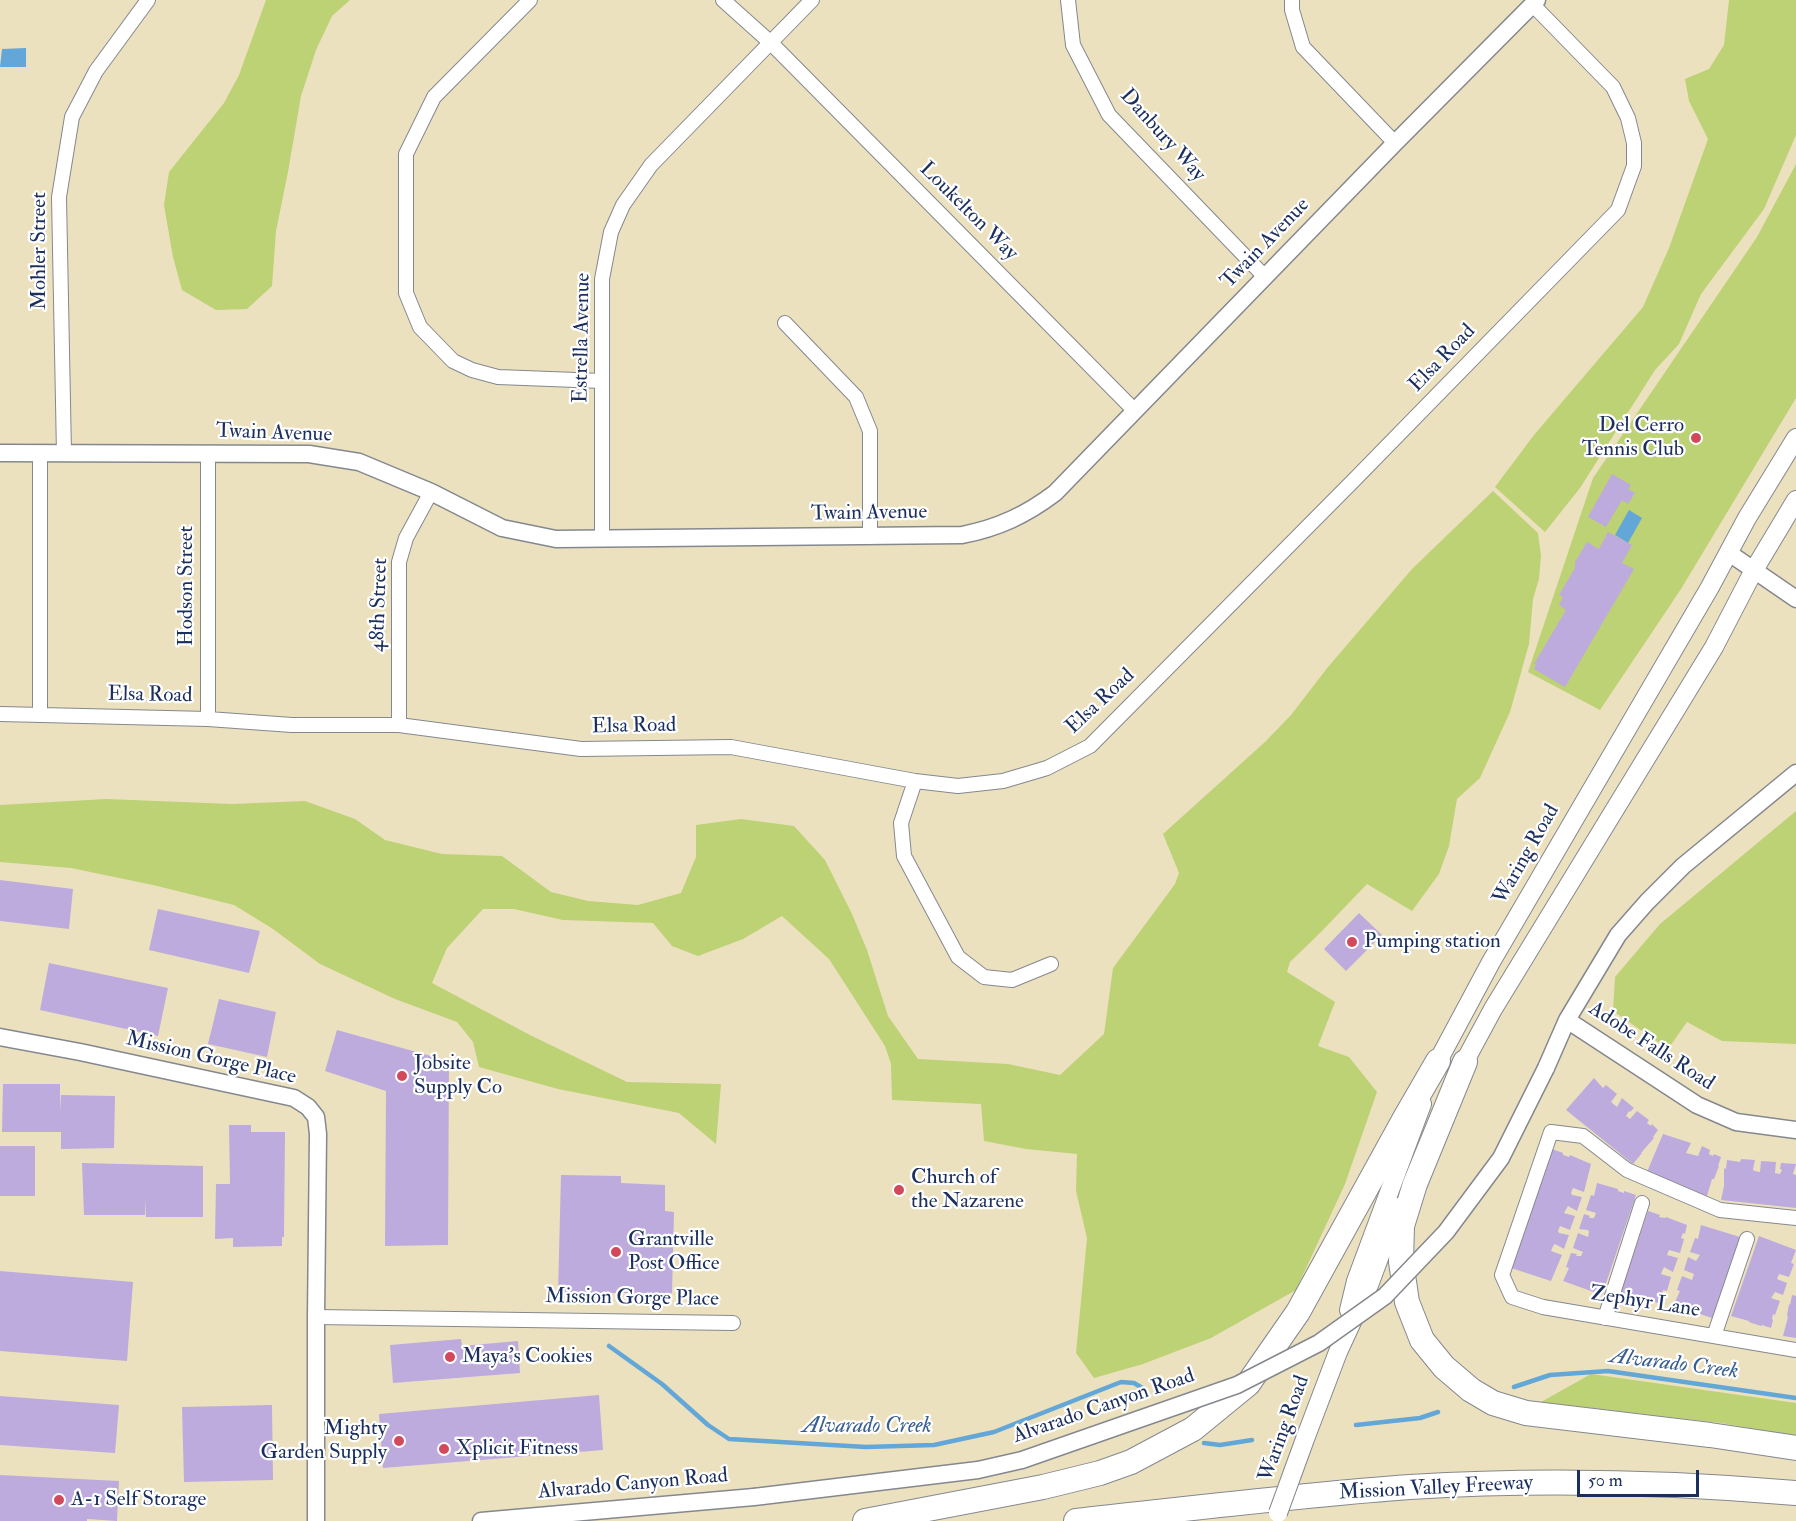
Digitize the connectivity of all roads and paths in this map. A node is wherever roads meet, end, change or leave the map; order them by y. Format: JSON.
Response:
{"nodes":[{"id":1,"x":148,"y":0,"type":"edge"},
{"id":2,"x":530,"y":0,"type":"edge"},
{"id":3,"x":723,"y":0,"type":"edge"},
{"id":4,"x":812,"y":0,"type":"edge"},
{"id":5,"x":1068,"y":0,"type":"edge"},
{"id":6,"x":1292,"y":0,"type":"edge"},
{"id":7,"x":1535,"y":2,"type":"edge"},
{"id":8,"x":771,"y":43,"type":"junction"},
{"id":9,"x":1395,"y":143,"type":"junction"},
{"id":10,"x":1266,"y":277,"type":"junction"},
{"id":11,"x":785,"y":323,"type":"dead end"},
{"id":12,"x":602,"y":381,"type":"junction"},
{"id":13,"x":1135,"y":411,"type":"junction"},
{"id":14,"x":1796,"y":438,"type":"edge"},
{"id":15,"x":0,"y":453,"type":"edge"},
{"id":16,"x":40,"y":454,"type":"junction"},
{"id":17,"x":64,"y":454,"type":"junction"},
{"id":18,"x":208,"y":454,"type":"junction"},
{"id":19,"x":431,"y":492,"type":"junction"},
{"id":20,"x":1796,"y":500,"type":"edge"},
{"id":21,"x":870,"y":537,"type":"junction"},
{"id":22,"x":602,"y":539,"type":"junction"},
{"id":23,"x":1729,"y":553,"type":"junction"},
{"id":24,"x":1754,"y":570,"type":"junction"},
{"id":25,"x":1796,"y":599,"type":"edge"},
{"id":26,"x":0,"y":714,"type":"edge"},
{"id":27,"x":40,"y":715,"type":"junction"},
{"id":28,"x":208,"y":719,"type":"junction"},
{"id":29,"x":399,"y":725,"type":"junction"},
{"id":30,"x":1796,"y":774,"type":"edge"},
{"id":31,"x":915,"y":782,"type":"junction"},
{"id":32,"x":1051,"y":964,"type":"dead end"},
{"id":33,"x":1567,"y":1020,"type":"junction"},
{"id":34,"x":0,"y":1037,"type":"edge"},
{"id":35,"x":1438,"y":1061,"type":"junction"},
{"id":36,"x":1465,"y":1062,"type":"junction"},
{"id":37,"x":1796,"y":1130,"type":"edge"},
{"id":38,"x":1642,"y":1203,"type":"dead end"},
{"id":39,"x":1796,"y":1218,"type":"edge"},
{"id":40,"x":1747,"y":1239,"type":"dead end"},
{"id":41,"x":316,"y":1317,"type":"junction"},
{"id":42,"x":1605,"y":1317,"type":"junction"},
{"id":43,"x":733,"y":1323,"type":"dead end"},
{"id":44,"x":1714,"y":1336,"type":"junction"},
{"id":45,"x":1796,"y":1350,"type":"edge"},
{"id":46,"x":1338,"y":1352,"type":"junction"},
{"id":47,"x":1796,"y":1448,"type":"edge"},
{"id":48,"x":1796,"y":1493,"type":"edge"},
{"id":49,"x":316,"y":1521,"type":"edge"},
{"id":50,"x":481,"y":1521,"type":"edge"},
{"id":51,"x":865,"y":1521,"type":"edge"},
{"id":52,"x":1076,"y":1521,"type":"edge"},
{"id":53,"x":1275,"y":1521,"type":"edge"}],
"edges":[{"from":1,"to":17,"type":"street","name":"Mohler Street"},
{"from":2,"to":12,"type":"street"},
{"from":3,"to":8,"type":"street","name":"Loukelton Way"},
{"from":4,"to":8,"type":"street","name":"Estrella Avenue"},
{"from":5,"to":10,"type":"street","name":"Danbury Way"},
{"from":6,"to":9,"type":"street"},
{"from":7,"to":9,"type":"street","name":"Twain Avenue"},
{"from":7,"to":31,"type":"street","name":"Elsa Road"},
{"from":8,"to":12,"type":"street","name":"Estrella Avenue"},
{"from":8,"to":13,"type":"street","name":"Loukelton Way"},
{"from":9,"to":10,"type":"street","name":"Twain Avenue"},
{"from":10,"to":13,"type":"street","name":"Twain Avenue"},
{"from":11,"to":21,"type":"street"},
{"from":12,"to":22,"type":"street","name":"Estrella Avenue"},
{"from":13,"to":21,"type":"street","name":"Twain Avenue"},
{"from":14,"to":23,"type":"main road","name":"Waring Road"},
{"from":15,"to":16,"type":"street","name":"Twain Avenue"},
{"from":16,"to":17,"type":"street","name":"Twain Avenue"},
{"from":16,"to":27,"type":"street"},
{"from":17,"to":18,"type":"street","name":"Twain Avenue"},
{"from":18,"to":19,"type":"street","name":"Twain Avenue"},
{"from":18,"to":28,"type":"street","name":"Hodson Street"},
{"from":19,"to":22,"type":"street","name":"Twain Avenue"},
{"from":19,"to":29,"type":"street","name":"48th Street"},
{"from":20,"to":24,"type":"main road","name":"Waring Road"},
{"from":21,"to":22,"type":"street","name":"Twain Avenue"},
{"from":23,"to":24,"type":"street"},
{"from":23,"to":35,"type":"main road","name":"Waring Road"},
{"from":24,"to":25,"type":"street"},
{"from":24,"to":36,"type":"main road","name":"Waring Road"},
{"from":26,"to":27,"type":"street","name":"Elsa Road"},
{"from":27,"to":28,"type":"street","name":"Elsa Road"},
{"from":28,"to":29,"type":"street","name":"Elsa Road"},
{"from":29,"to":31,"type":"street","name":"Elsa Road"},
{"from":30,"to":33,"type":"street","name":"Adobe Falls Road"},
{"from":31,"to":32,"type":"street"},
{"from":33,"to":37,"type":"street","name":"Adobe Falls Road"},
{"from":33,"to":50,"type":"street","name":"Alvarado Canyon Road","bridge":true},
{"from":34,"to":41,"type":"street","name":"Mission Gorge Place"},
{"from":35,"to":46,"type":"main road","name":"Waring Road"},
{"from":35,"to":51,"type":"highway"},
{"from":36,"to":46,"type":"main road","name":"Waring Road"},
{"from":36,"to":47,"type":"highway"},
{"from":38,"to":42,"type":"street"},
{"from":39,"to":42,"type":"street","name":"Zephyr Lane"},
{"from":40,"to":44,"type":"street"},
{"from":41,"to":43,"type":"street","name":"Mission Gorge Place"},
{"from":41,"to":49,"type":"street","name":"Mission Gorge Place"},
{"from":42,"to":44,"type":"street","name":"Zephyr Lane"},
{"from":44,"to":45,"type":"street","name":"Zephyr Lane"},
{"from":46,"to":53,"type":"main road","name":"Waring Road","bridge":true},
{"from":48,"to":52,"type":"highway","name":"Mission Valley Freeway"}]}
